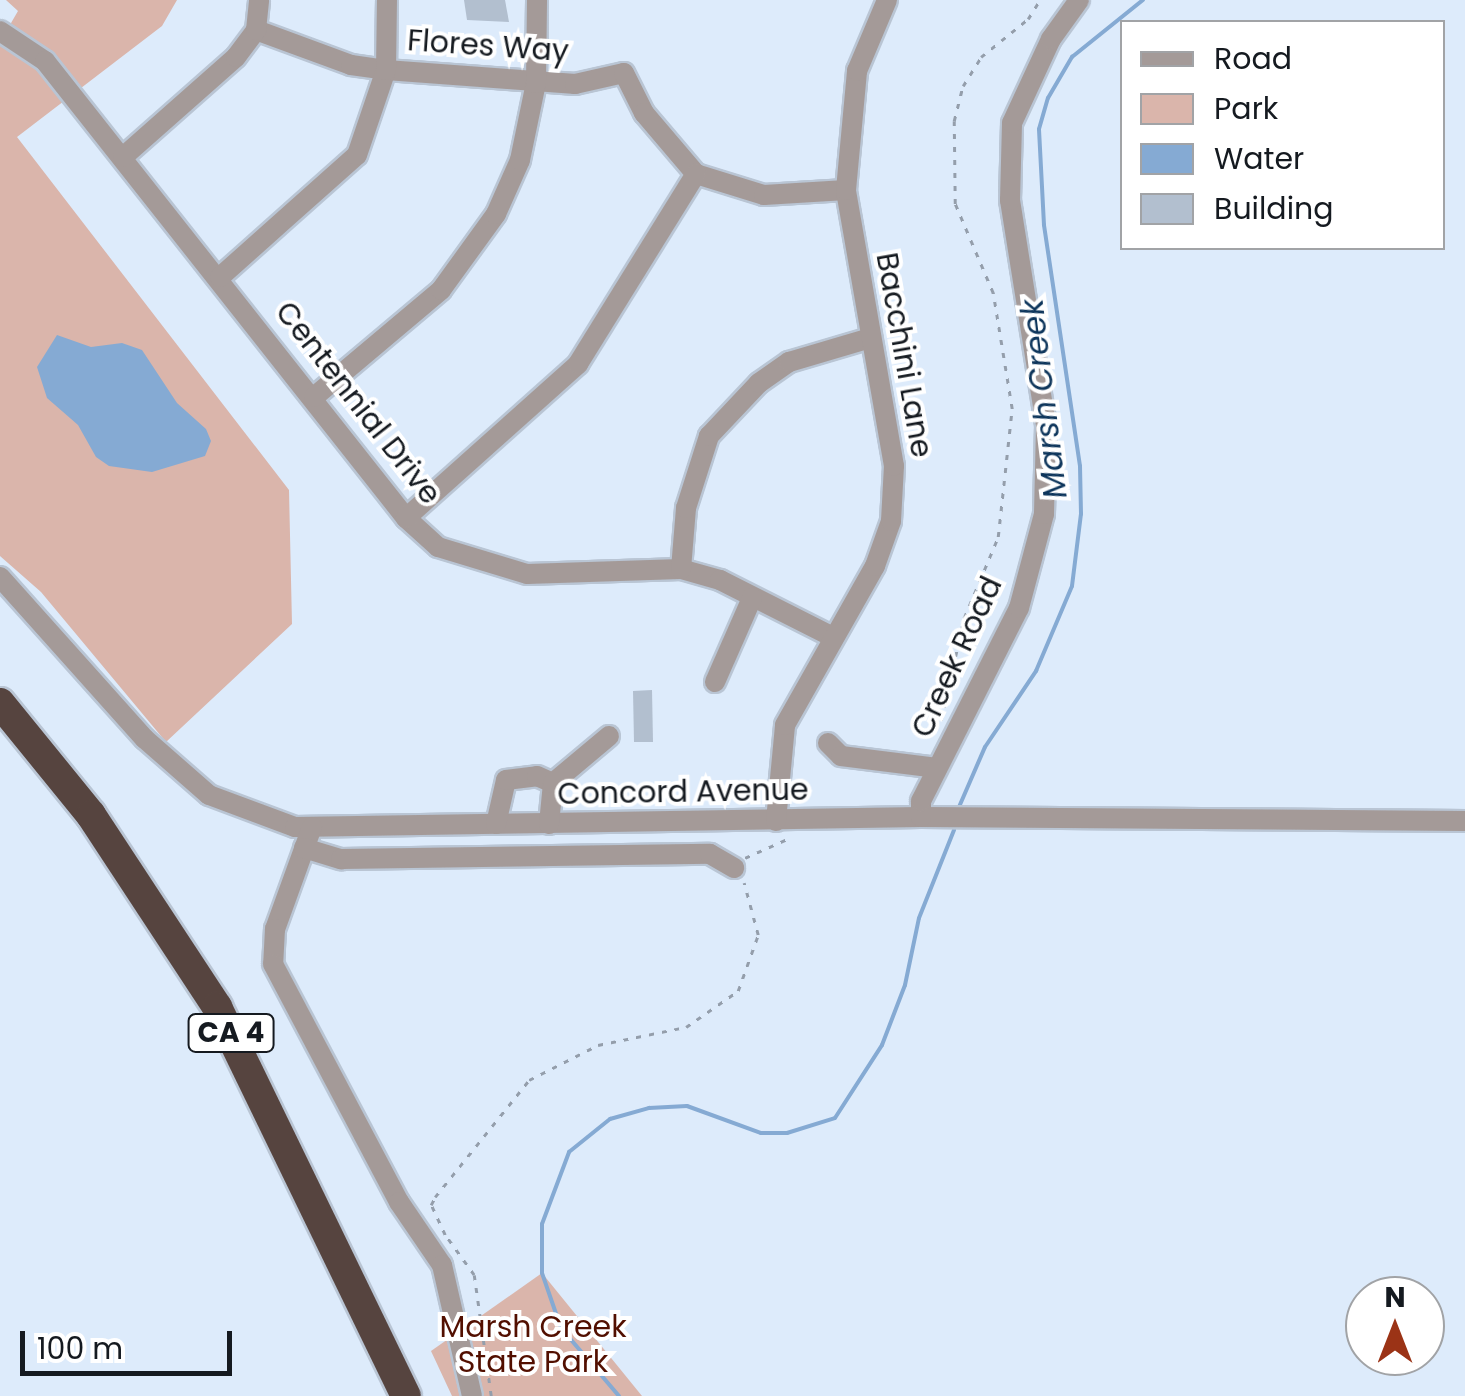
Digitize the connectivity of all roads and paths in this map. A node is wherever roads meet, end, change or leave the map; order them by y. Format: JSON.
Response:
{"nodes":[{"id":1,"x":259,"y":0,"type":"edge"},
{"id":2,"x":387,"y":0,"type":"edge"},
{"id":3,"x":537,"y":0,"type":"edge"},
{"id":4,"x":887,"y":0,"type":"edge"},
{"id":5,"x":1040,"y":0,"type":"edge"},
{"id":6,"x":1079,"y":0,"type":"edge"},
{"id":7,"x":256,"y":30,"type":"junction"},
{"id":8,"x":0,"y":31,"type":"edge"},
{"id":9,"x":386,"y":70,"type":"junction"},
{"id":10,"x":536,"y":82,"type":"junction"},
{"id":11,"x":122,"y":157,"type":"junction"},
{"id":12,"x":696,"y":174,"type":"junction"},
{"id":13,"x":846,"y":190,"type":"junction"},
{"id":14,"x":220,"y":278,"type":"junction"},
{"id":15,"x":870,"y":338,"type":"junction"},
{"id":16,"x":314,"y":398,"type":"junction"},
{"id":17,"x":406,"y":518,"type":"junction"},
{"id":18,"x":681,"y":569,"type":"junction"},
{"id":19,"x":0,"y":577,"type":"edge"},
{"id":20,"x":752,"y":598,"type":"junction"},
{"id":21,"x":833,"y":636,"type":"junction"},
{"id":22,"x":715,"y":682,"type":"dead end"},
{"id":23,"x":0,"y":704,"type":"edge"},
{"id":24,"x":609,"y":736,"type":"dead end"},
{"id":25,"x":828,"y":743,"type":"dead end"},
{"id":26,"x":927,"y":764,"type":"junction"},
{"id":27,"x":553,"y":782,"type":"junction"},
{"id":28,"x":921,"y":817,"type":"junction"},
{"id":29,"x":1465,"y":821,"type":"edge"},
{"id":30,"x":496,"y":824,"type":"junction"},
{"id":31,"x":548,"y":824,"type":"junction"},
{"id":32,"x":312,"y":827,"type":"junction"},
{"id":33,"x":784,"y":827,"type":"junction"},
{"id":34,"x":304,"y":848,"type":"junction"},
{"id":35,"x":734,"y":868,"type":"junction"},
{"id":36,"x":406,"y":1396,"type":"edge"},
{"id":37,"x":472,"y":1396,"type":"edge"},
{"id":38,"x":492,"y":1396,"type":"edge"}],
"edges":[{"from":1,"to":7,"type":"street"},
{"from":2,"to":9,"type":"street"},
{"from":3,"to":10,"type":"street"},
{"from":4,"to":13,"type":"street","name":"Bacchini Lane"},
{"from":5,"to":26,"type":"path"},
{"from":6,"to":26,"type":"street","name":"Creek Road"},
{"from":7,"to":9,"type":"street","name":"Flores Way"},
{"from":7,"to":11,"type":"street"},
{"from":8,"to":11,"type":"street","name":"Centennial Drive"},
{"from":9,"to":10,"type":"street","name":"Flores Way"},
{"from":9,"to":14,"type":"street"},
{"from":10,"to":12,"type":"street","name":"Flores Way"},
{"from":10,"to":16,"type":"street"},
{"from":11,"to":14,"type":"street","name":"Centennial Drive"},
{"from":12,"to":13,"type":"street"},
{"from":12,"to":17,"type":"street"},
{"from":13,"to":15,"type":"street","name":"Bacchini Lane"},
{"from":14,"to":16,"type":"street","name":"Centennial Drive"},
{"from":15,"to":18,"type":"street"},
{"from":15,"to":21,"type":"street","name":"Bacchini Lane"},
{"from":16,"to":17,"type":"street","name":"Centennial Drive"},
{"from":17,"to":18,"type":"street","name":"Centennial Drive"},
{"from":18,"to":20,"type":"street","name":"Centennial Drive"},
{"from":19,"to":32,"type":"street","name":"Concord Avenue"},
{"from":20,"to":21,"type":"street","name":"Centennial Drive"},
{"from":20,"to":22,"type":"street"},
{"from":21,"to":33,"type":"street","name":"Bacchini Lane"},
{"from":23,"to":36,"type":"highway","number":"CA 4"},
{"from":24,"to":27,"type":"street"},
{"from":25,"to":26,"type":"street"},
{"from":26,"to":28,"type":"street","name":"Creek Road"},
{"from":27,"to":30,"type":"street"},
{"from":27,"to":31,"type":"street"},
{"from":28,"to":29,"type":"street","name":"Concord Avenue"},
{"from":28,"to":33,"type":"street","name":"Concord Avenue"},
{"from":30,"to":31,"type":"street","name":"Concord Avenue"},
{"from":30,"to":32,"type":"street","name":"Concord Avenue"},
{"from":31,"to":33,"type":"street","name":"Concord Avenue"},
{"from":32,"to":34,"type":"street"},
{"from":33,"to":35,"type":"path"},
{"from":34,"to":35,"type":"street"},
{"from":34,"to":37,"type":"street"},
{"from":35,"to":38,"type":"path"}]}
